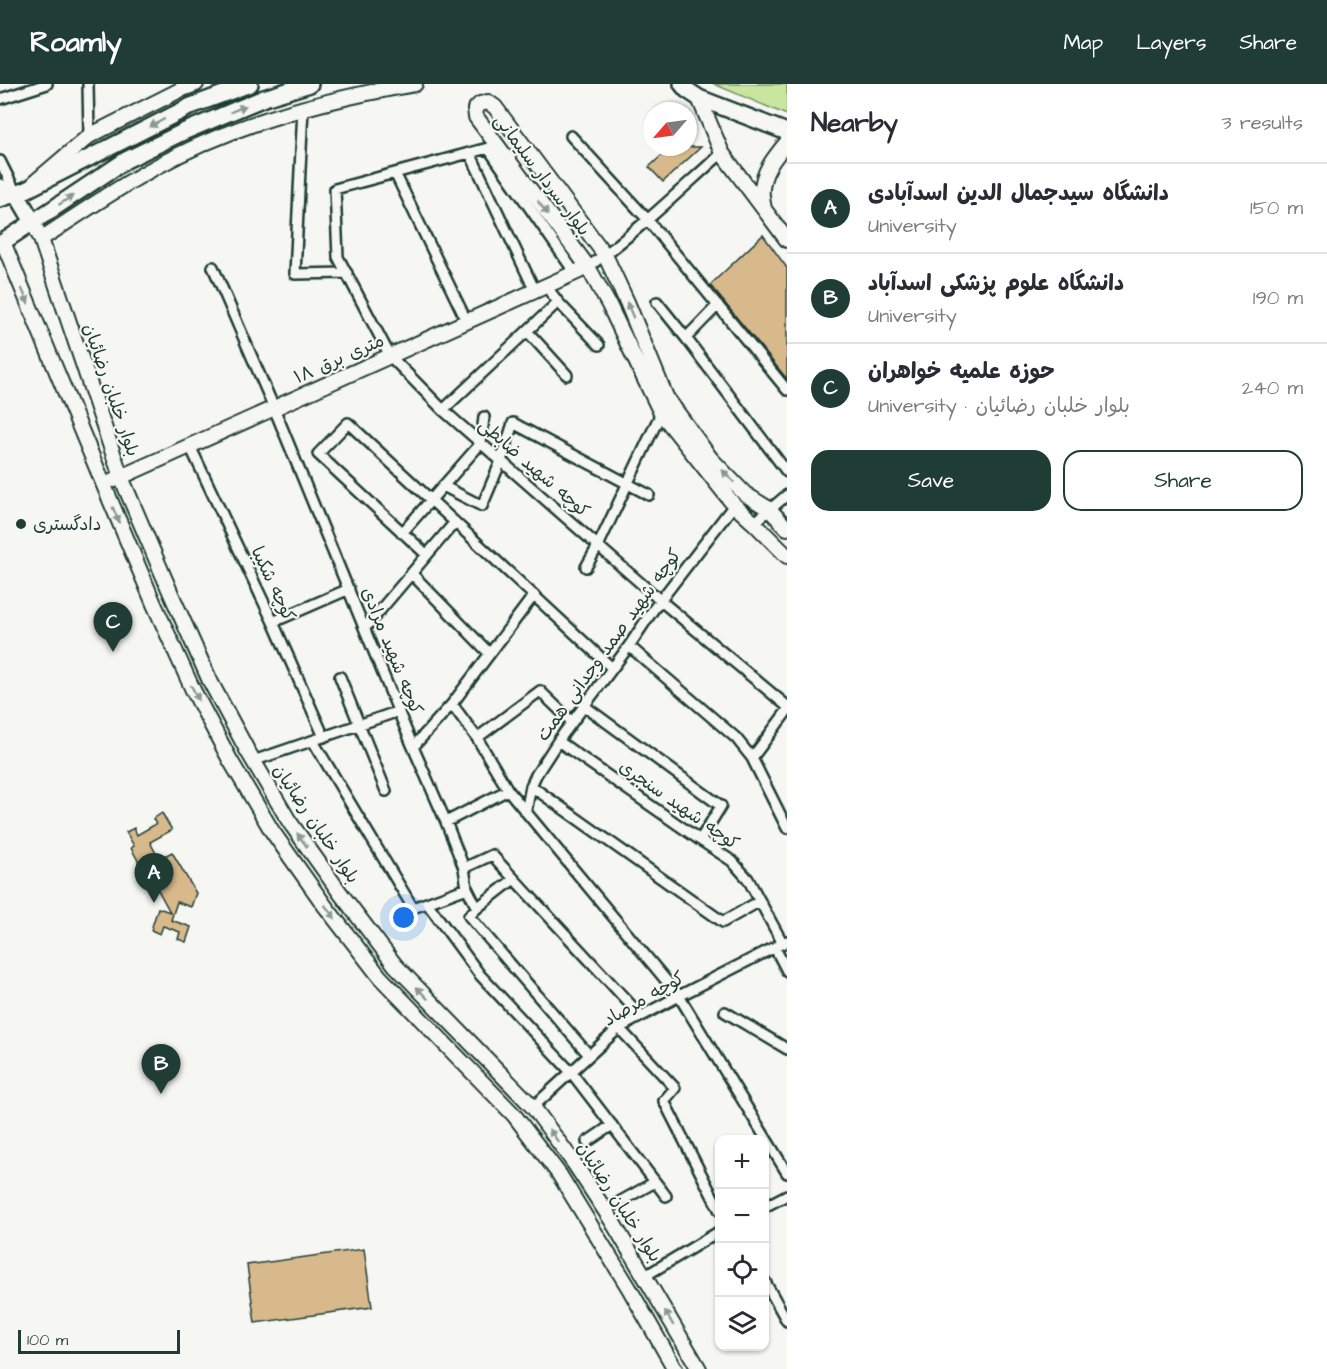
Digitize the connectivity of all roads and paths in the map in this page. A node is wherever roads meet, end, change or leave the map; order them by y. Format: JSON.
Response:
{"nodes":[{"id":1,"x":47,"y":84,"type":"edge"},
{"id":2,"x":88,"y":84,"type":"edge"},
{"id":3,"x":196,"y":84,"type":"edge"},
{"id":4,"x":250,"y":84,"type":"edge"},
{"id":5,"x":310,"y":84,"type":"edge"},
{"id":6,"x":415,"y":84,"type":"edge"},
{"id":7,"x":682,"y":84,"type":"edge"},
{"id":8,"x":699,"y":98,"type":"junction"},
{"id":9,"x":0,"y":99,"type":"edge"},
{"id":10,"x":303,"y":108,"type":"junction"},
{"id":11,"x":787,"y":132,"type":"edge"},
{"id":12,"x":89,"y":136,"type":"junction"},
{"id":13,"x":572,"y":136,"type":"dead end"},
{"id":14,"x":787,"y":142,"type":"edge"},
{"id":15,"x":470,"y":153,"type":"junction"},
{"id":16,"x":722,"y":153,"type":"junction"},
{"id":17,"x":0,"y":161,"type":"edge"},
{"id":18,"x":395,"y":173,"type":"junction"},
{"id":19,"x":0,"y":187,"type":"edge"},
{"id":20,"x":21,"y":191,"type":"junction"},
{"id":21,"x":0,"y":199,"type":"edge"},
{"id":22,"x":765,"y":211,"type":"junction"},
{"id":23,"x":647,"y":219,"type":"junction"},
{"id":24,"x":33,"y":222,"type":"junction"},
{"id":25,"x":41,"y":238,"type":"junction"},
{"id":26,"x":787,"y":240,"type":"edge"},
{"id":27,"x":1,"y":241,"type":"edge"},
{"id":28,"x":605,"y":255,"type":"junction"},
{"id":29,"x":213,"y":267,"type":"dead end"},
{"id":30,"x":588,"y":267,"type":"junction"},
{"id":31,"x":347,"y":273,"type":"junction"},
{"id":32,"x":574,"y":273,"type":"junction"},
{"id":33,"x":541,"y":288,"type":"junction"},
{"id":34,"x":558,"y":302,"type":"junction"},
{"id":35,"x":657,"y":302,"type":"dead end"},
{"id":36,"x":718,"y":305,"type":"junction"},
{"id":37,"x":467,"y":322,"type":"junction"},
{"id":38,"x":527,"y":331,"type":"junction"},
{"id":39,"x":687,"y":339,"type":"junction"},
{"id":40,"x":599,"y":345,"type":"dead end"},
{"id":41,"x":390,"y":356,"type":"junction"},
{"id":42,"x":567,"y":375,"type":"dead end"},
{"id":43,"x":787,"y":390,"type":"edge"},
{"id":44,"x":274,"y":408,"type":"junction"},
{"id":45,"x":443,"y":410,"type":"junction"},
{"id":46,"x":661,"y":413,"type":"junction"},
{"id":47,"x":484,"y":417,"type":"dead end"},
{"id":48,"x":481,"y":443,"type":"junction"},
{"id":49,"x":190,"y":446,"type":"junction"},
{"id":50,"x":501,"y":461,"type":"junction"},
{"id":51,"x":787,"y":472,"type":"edge"},
{"id":52,"x":121,"y":477,"type":"junction"},
{"id":53,"x":627,"y":484,"type":"junction"},
{"id":54,"x":104,"y":485,"type":"junction"},
{"id":55,"x":443,"y":486,"type":"junction"},
{"id":56,"x":745,"y":494,"type":"junction"},
{"id":57,"x":649,"y":495,"type":"dead end"},
{"id":58,"x":787,"y":495,"type":"edge"},
{"id":59,"x":431,"y":500,"type":"junction"},
{"id":60,"x":734,"y":505,"type":"junction"},
{"id":61,"x":769,"y":509,"type":"junction"},
{"id":62,"x":455,"y":522,"type":"junction"},
{"id":63,"x":754,"y":522,"type":"junction"},
{"id":64,"x":787,"y":528,"type":"edge"},
{"id":65,"x":402,"y":533,"type":"junction"},
{"id":66,"x":598,"y":546,"type":"junction"},
{"id":67,"x":427,"y":555,"type":"junction"},
{"id":68,"x":787,"y":556,"type":"edge"},
{"id":69,"x":586,"y":567,"type":"dead end"},
{"id":70,"x":411,"y":574,"type":"junction"},
{"id":71,"x":349,"y":589,"type":"junction"},
{"id":72,"x":534,"y":596,"type":"junction"},
{"id":73,"x":661,"y":601,"type":"junction"},
{"id":74,"x":273,"y":622,"type":"junction"},
{"id":75,"x":365,"y":628,"type":"junction"},
{"id":76,"x":629,"y":646,"type":"junction"},
{"id":77,"x":489,"y":653,"type":"junction"},
{"id":78,"x":612,"y":668,"type":"junction"},
{"id":79,"x":340,"y":677,"type":"dead end"},
{"id":80,"x":452,"y":704,"type":"junction"},
{"id":81,"x":584,"y":705,"type":"junction"},
{"id":82,"x":787,"y":706,"type":"edge"},
{"id":83,"x":399,"y":711,"type":"junction"},
{"id":84,"x":787,"y":711,"type":"edge"},
{"id":85,"x":572,"y":722,"type":"junction"},
{"id":86,"x":359,"y":725,"type":"junction"},
{"id":87,"x":324,"y":737,"type":"junction"},
{"id":88,"x":477,"y":738,"type":"junction"},
{"id":89,"x":313,"y":741,"type":"junction"},
{"id":90,"x":558,"y":741,"type":"junction"},
{"id":91,"x":413,"y":747,"type":"junction"},
{"id":92,"x":752,"y":758,"type":"junction"},
{"id":93,"x":253,"y":761,"type":"junction"},
{"id":94,"x":531,"y":786,"type":"junction"},
{"id":95,"x":508,"y":790,"type":"junction"},
{"id":96,"x":386,"y":791,"type":"dead end"},
{"id":97,"x":526,"y":813,"type":"junction"},
{"id":98,"x":446,"y":822,"type":"junction"},
{"id":99,"x":787,"y":828,"type":"edge"},
{"id":100,"x":700,"y":840,"type":"junction"},
{"id":101,"x":465,"y":868,"type":"junction"},
{"id":102,"x":514,"y":879,"type":"junction"},
{"id":103,"x":467,"y":888,"type":"junction"},
{"id":104,"x":760,"y":901,"type":"junction"},
{"id":105,"x":427,"y":903,"type":"junction"},
{"id":106,"x":477,"y":908,"type":"junction"},
{"id":107,"x":782,"y":944,"type":"edge"},
{"id":108,"x":787,"y":971,"type":"edge"},
{"id":109,"x":679,"y":996,"type":"junction"},
{"id":110,"x":725,"y":1012,"type":"dead end"},
{"id":111,"x":641,"y":1016,"type":"junction"},
{"id":112,"x":619,"y":1028,"type":"junction"},
{"id":113,"x":787,"y":1049,"type":"edge"},
{"id":114,"x":589,"y":1055,"type":"junction"},
{"id":115,"x":571,"y":1072,"type":"junction"},
{"id":116,"x":533,"y":1107,"type":"junction"},
{"id":117,"x":518,"y":1120,"type":"junction"},
{"id":118,"x":612,"y":1125,"type":"junction"},
{"id":119,"x":587,"y":1142,"type":"dead end"},
{"id":120,"x":787,"y":1173,"type":"edge"},
{"id":121,"x":655,"y":1182,"type":"junction"},
{"id":122,"x":787,"y":1195,"type":"edge"},
{"id":123,"x":666,"y":1196,"type":"dead end"},
{"id":124,"x":715,"y":1200,"type":"edge"},
{"id":125,"x":769,"y":1205,"type":"edge"},
{"id":126,"x":605,"y":1210,"type":"junction"},
{"id":127,"x":715,"y":1234,"type":"edge"},
{"id":128,"x":645,"y":1276,"type":"junction"},
{"id":129,"x":769,"y":1288,"type":"edge"},
{"id":130,"x":787,"y":1322,"type":"edge"},
{"id":131,"x":675,"y":1369,"type":"edge"},
{"id":132,"x":699,"y":1369,"type":"edge"}],
"edges":[{"from":1,"to":9,"type":"street"},
{"from":2,"to":12,"type":"street"},
{"from":3,"to":12,"type":"main road"},
{"from":4,"to":20,"type":"main road","one_way":true},
{"from":24,"to":5,"type":"main road","one_way":true},
{"from":6,"to":10,"type":"main road"},
{"from":7,"to":8,"type":"main road"},
{"from":8,"to":11,"type":"main road"},
{"from":8,"to":16,"type":"main road"},
{"from":10,"to":25,"type":"main road"},
{"from":10,"to":31,"type":"street"},
{"from":12,"to":20,"type":"main road"},
{"from":13,"to":23,"type":"street"},
{"from":14,"to":22,"type":"main road"},
{"from":15,"to":18,"type":"street"},
{"from":15,"to":32,"type":"street"},
{"from":15,"to":33,"type":"street"},
{"from":16,"to":22,"type":"main road"},
{"from":16,"to":23,"type":"street"},
{"from":17,"to":20,"type":"street"},
{"from":18,"to":31,"type":"street","name":"کوچه شهید ضابطی"},
{"from":18,"to":37,"type":"street"},
{"from":19,"to":20,"type":"main road"},
{"from":20,"to":21,"type":"main road"},
{"from":20,"to":24,"type":"main road"},
{"from":22,"to":26,"type":"main road"},
{"from":23,"to":28,"type":"street"},
{"from":23,"to":36,"type":"street"},
{"from":24,"to":25,"type":"main road","name":"بلوار خلبان رضائیان"},
{"from":24,"to":27,"type":"main road"},
{"from":25,"to":52,"type":"main road","name":"بلوار خلبان رضائیان"},
{"from":27,"to":54,"type":"main road","name":"بلوار خلبان رضائیان","one_way":true},
{"from":28,"to":30,"type":"street"},
{"from":28,"to":30,"type":"main road","name":"بلوار سردار سلیمانی","one_way":true},
{"from":56,"to":28,"type":"main road","name":"بلوار سردار سلیمانی","one_way":true},
{"from":29,"to":44,"type":"street","name":"کوچه شهید مرادی"},
{"from":30,"to":32,"type":"main road","name":"۱۸ متری برق"},
{"from":30,"to":46,"type":"main road","name":"بلوار سردار سلیمانی"},
{"from":31,"to":41,"type":"street","name":"کوچه شهید ضابطی"},
{"from":32,"to":33,"type":"main road","name":"۱۸ متری برق"},
{"from":33,"to":34,"type":"street"},
{"from":33,"to":37,"type":"main road","name":"۱۸ متری برق"},
{"from":34,"to":38,"type":"street"},
{"from":34,"to":40,"type":"street"},
{"from":35,"to":39,"type":"street"},
{"from":36,"to":39,"type":"street"},
{"from":36,"to":43,"type":"street"},
{"from":37,"to":41,"type":"main road","name":"۱۸ متری برق"},
{"from":38,"to":42,"type":"street"},
{"from":38,"to":45,"type":"street"},
{"from":39,"to":51,"type":"street"},
{"from":41,"to":44,"type":"main road","name":"۱۸ متری برق"},
{"from":41,"to":45,"type":"street","name":"کوچه شهید ضابطی"},
{"from":44,"to":49,"type":"main road","name":"۱۸ متری برق"},
{"from":44,"to":71,"type":"street","name":"کوچه شهید مرادی"},
{"from":45,"to":48,"type":"street","name":"کوچه شهید ضابطی"},
{"from":46,"to":53,"type":"street"},
{"from":46,"to":60,"type":"main road","name":"بلوار سردار سلیمانی"},
{"from":47,"to":48,"type":"street"},
{"from":48,"to":50,"type":"street","name":"کوچه شهید ضابطی"},
{"from":48,"to":55,"type":"street"},
{"from":49,"to":52,"type":"main road","name":"۱۸ متری برق"},
{"from":49,"to":74,"type":"street","name":"کوچه شکیبا"},
{"from":50,"to":53,"type":"street"},
{"from":50,"to":55,"type":"street"},
{"from":50,"to":66,"type":"street","name":"کوچه شهید ضابطی"},
{"from":52,"to":54,"type":"main road","name":"۱۸ متری برق"},
{"from":52,"to":93,"type":"main road","name":"بلوار خلبان رضائیان"},
{"from":53,"to":57,"type":"street"},
{"from":53,"to":66,"type":"street"},
{"from":54,"to":117,"type":"main road","name":"بلوار خلبان رضائیان","one_way":true},
{"from":55,"to":59,"type":"street"},
{"from":56,"to":60,"type":"main road"},
{"from":56,"to":61,"type":"main road","name":"بلوار سردار سلیمانی"},
{"from":58,"to":61,"type":"street"},
{"from":59,"to":62,"type":"street"},
{"from":59,"to":65,"type":"street"},
{"from":59,"to":65,"type":"street"},
{"from":60,"to":63,"type":"main road","name":"بلوار سردار سلیمانی"},
{"from":60,"to":73,"type":"street","name":"کوچه شهید صمد وجدانی همت"},
{"from":61,"to":63,"type":"street"},
{"from":61,"to":64,"type":"main road","name":"بلوار سردار سلیمانی"},
{"from":62,"to":67,"type":"street"},
{"from":62,"to":72,"type":"street"},
{"from":63,"to":68,"type":"main road","name":"بلوار سردار سلیمانی"},
{"from":65,"to":67,"type":"street"},
{"from":66,"to":69,"type":"street"},
{"from":66,"to":73,"type":"street","name":"کوچه شهید ضابطی"},
{"from":67,"to":70,"type":"street"},
{"from":70,"to":75,"type":"street"},
{"from":70,"to":77,"type":"street"},
{"from":71,"to":74,"type":"street"},
{"from":71,"to":75,"type":"street","name":"کوچه شهید مرادی"},
{"from":72,"to":77,"type":"street"},
{"from":72,"to":78,"type":"street"},
{"from":73,"to":76,"type":"street","name":"کوچه شهید صمد وجدانی همت"},
{"from":73,"to":82,"type":"street","name":"کوچه شهید ضابطی"},
{"from":74,"to":87,"type":"street","name":"کوچه شکیبا"},
{"from":75,"to":83,"type":"street","name":"کوچه شهید مرادی"},
{"from":76,"to":78,"type":"street","name":"کوچه شهید صمد وجدانی همت"},
{"from":76,"to":92,"type":"street"},
{"from":77,"to":80,"type":"street"},
{"from":78,"to":81,"type":"street","name":"کوچه شهید صمد وجدانی همت"},
{"from":79,"to":86,"type":"street"},
{"from":80,"to":88,"type":"street"},
{"from":80,"to":91,"type":"street"},
{"from":81,"to":85,"type":"street","name":"کوچه شهید صمد وجدانی همت"},
{"from":81,"to":100,"type":"street"},
{"from":83,"to":86,"type":"street"},
{"from":83,"to":91,"type":"street","name":"کوچه شهید مرادی"},
{"from":84,"to":92,"type":"street"},
{"from":85,"to":88,"type":"street"},
{"from":85,"to":90,"type":"street","name":"کوچه شهید صمد وجدانی همت"},
{"from":86,"to":87,"type":"street"},
{"from":86,"to":96,"type":"street"},
{"from":87,"to":89,"type":"street"},
{"from":88,"to":95,"type":"street"},
{"from":89,"to":93,"type":"street"},
{"from":89,"to":105,"type":"street"},
{"from":90,"to":94,"type":"street","name":"کوچه شهید صمد وجدانی همت"},
{"from":90,"to":100,"type":"street","name":"کوچه شهید سنجری"},
{"from":91,"to":98,"type":"street","name":"کوچه شهید مرادی"},
{"from":92,"to":99,"type":"street"},
{"from":116,"to":93,"type":"main road","name":"بلوار خلبان رضائیان","one_way":true},
{"from":94,"to":97,"type":"street","name":"کوچه شهید صمد وجدانی همت"},
{"from":94,"to":104,"type":"street"},
{"from":95,"to":97,"type":"street"},
{"from":95,"to":98,"type":"street"},
{"from":97,"to":109,"type":"street"},
{"from":98,"to":101,"type":"street","name":"کوچه شهید مرادی"},
{"from":100,"to":104,"type":"street","name":"کوچه شهید سنجری"},
{"from":101,"to":102,"type":"street"},
{"from":101,"to":103,"type":"street","name":"کوچه شهید مرادی"},
{"from":102,"to":106,"type":"street"},
{"from":102,"to":111,"type":"street"},
{"from":103,"to":105,"type":"street"},
{"from":103,"to":106,"type":"street","name":"کوچه شهید مرادی"},
{"from":104,"to":107,"type":"street","name":"کوچه شهید سنجری"},
{"from":105,"to":115,"type":"street"},
{"from":106,"to":114,"type":"street"},
{"from":107,"to":108,"type":"street","name":"کوچه شهید سنجری"},
{"from":107,"to":109,"type":"street","name":"کوچه مرصاد"},
{"from":109,"to":111,"type":"street","name":"کوچه مرصاد"},
{"from":109,"to":120,"type":"street"},
{"from":110,"to":113,"type":"street"},
{"from":111,"to":112,"type":"street","name":"کوچه مرصاد"},
{"from":112,"to":114,"type":"street","name":"کوچه مرصاد"},
{"from":112,"to":124,"type":"street"},
{"from":114,"to":115,"type":"street","name":"کوچه مرصاد"},
{"from":115,"to":116,"type":"street","name":"کوچه مرصاد"},
{"from":115,"to":118,"type":"street"},
{"from":116,"to":117,"type":"main road"},
{"from":126,"to":116,"type":"main road","name":"بلوار خلبان رضائیان","one_way":true},
{"from":117,"to":131,"type":"main road","name":"بلوار خلبان رضائیان"},
{"from":118,"to":119,"type":"street"},
{"from":118,"to":121,"type":"street"},
{"from":121,"to":123,"type":"street"},
{"from":121,"to":126,"type":"street"},
{"from":122,"to":125,"type":"street"},
{"from":126,"to":128,"type":"main road","name":"بلوار خلبان رضائیان"},
{"from":127,"to":128,"type":"street"},
{"from":132,"to":128,"type":"main road","name":"بلوار خلبان رضائیان","one_way":true},
{"from":129,"to":130,"type":"street"}]}
